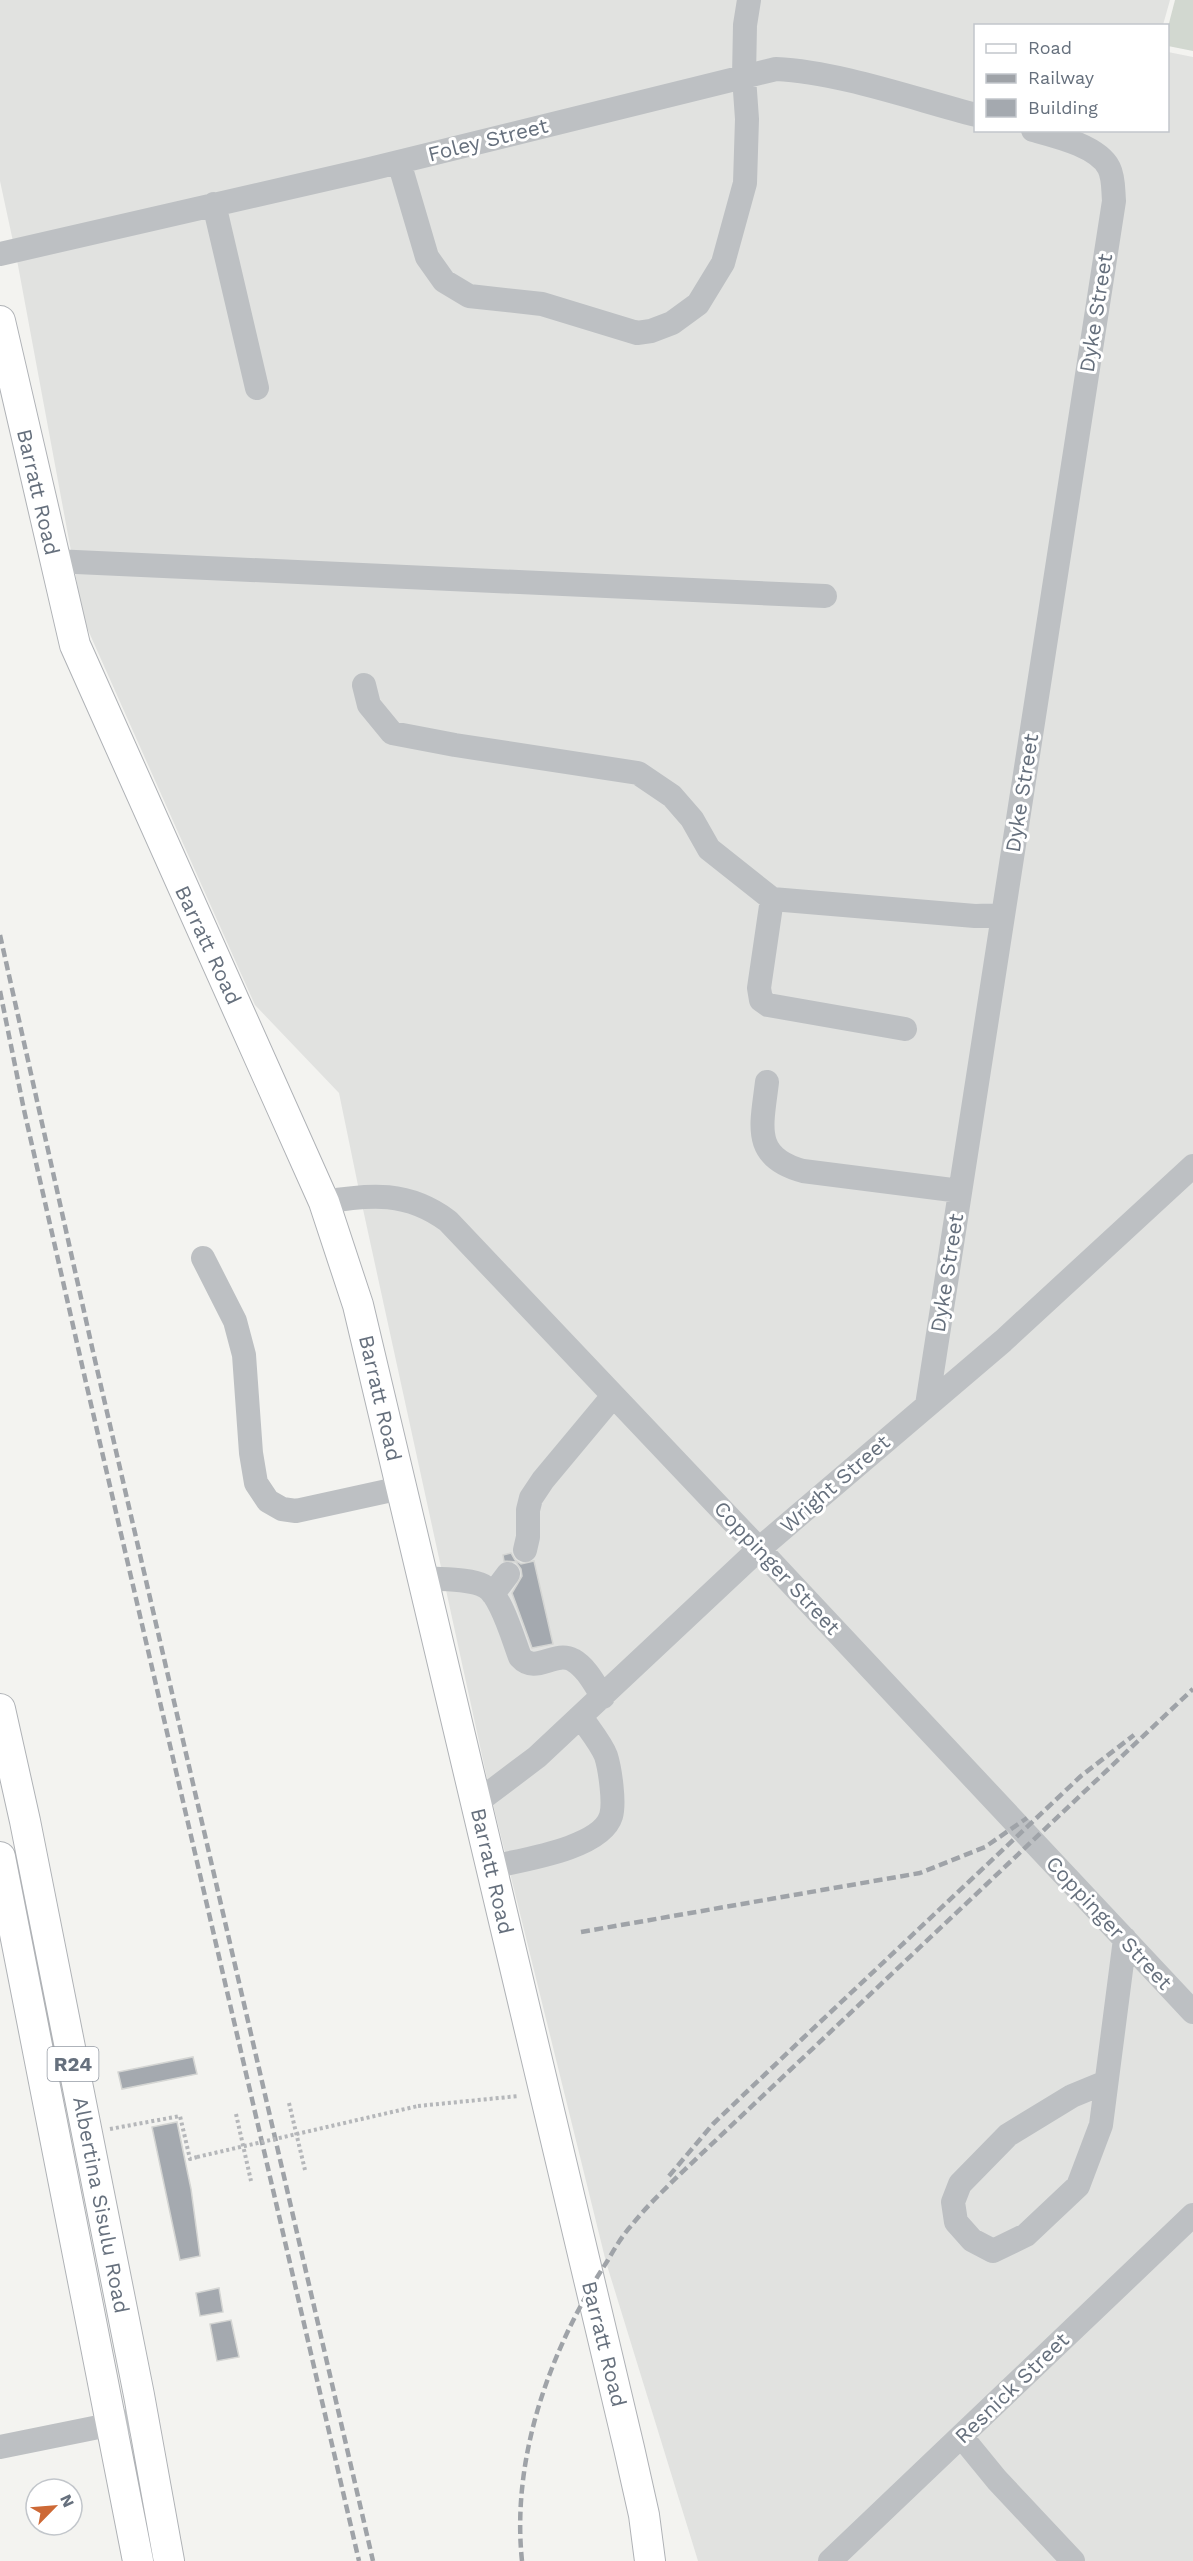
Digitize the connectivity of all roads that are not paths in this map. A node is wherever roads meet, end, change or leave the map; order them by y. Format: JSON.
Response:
{"nodes":[{"id":1,"x":749,"y":0,"type":"edge"},
{"id":2,"x":744,"y":77,"type":"junction"},
{"id":3,"x":974,"y":115,"type":"edge"},
{"id":4,"x":1039,"y":132,"type":"edge"},
{"id":5,"x":399,"y":162,"type":"junction"},
{"id":6,"x":214,"y":204,"type":"junction"},
{"id":7,"x":0,"y":254,"type":"edge"},
{"id":8,"x":0,"y":321,"type":"edge"},
{"id":9,"x":256,"y":388,"type":"dead end"},
{"id":10,"x":54,"y":561,"type":"junction"},
{"id":11,"x":825,"y":596,"type":"dead end"},
{"id":12,"x":364,"y":685,"type":"dead end"},
{"id":13,"x":772,"y":899,"type":"junction"},
{"id":14,"x":1003,"y":915,"type":"junction"},
{"id":15,"x":905,"y":1029,"type":"dead end"},
{"id":16,"x":767,"y":1082,"type":"dead end"},
{"id":17,"x":1193,"y":1166,"type":"edge"},
{"id":18,"x":960,"y":1191,"type":"junction"},
{"id":19,"x":324,"y":1202,"type":"junction"},
{"id":20,"x":203,"y":1258,"type":"dead end"},
{"id":21,"x":614,"y":1396,"type":"junction"},
{"id":22,"x":927,"y":1405,"type":"junction"},
{"id":23,"x":401,"y":1488,"type":"junction"},
{"id":24,"x":759,"y":1549,"type":"junction"},
{"id":25,"x":525,"y":1550,"type":"dead end"},
{"id":26,"x":508,"y":1574,"type":"dead end"},
{"id":27,"x":423,"y":1578,"type":"junction"},
{"id":28,"x":493,"y":1594,"type":"junction"},
{"id":29,"x":603,"y":1697,"type":"junction"},
{"id":30,"x":581,"y":1717,"type":"junction"},
{"id":31,"x":2,"y":1723,"type":"edge"},
{"id":32,"x":476,"y":1803,"type":"junction"},
{"id":33,"x":0,"y":1857,"type":"edge"},
{"id":34,"x":491,"y":1867,"type":"junction"},
{"id":35,"x":1125,"y":1940,"type":"junction"},
{"id":36,"x":1193,"y":2012,"type":"edge"},
{"id":37,"x":1107,"y":2082,"type":"junction"},
{"id":38,"x":80,"y":2100,"type":"junction"},
{"id":39,"x":48,"y":2106,"type":"junction"},
{"id":40,"x":1193,"y":2215,"type":"edge"},
{"id":41,"x":143,"y":2418,"type":"junction"},
{"id":42,"x":112,"y":2424,"type":"junction"},
{"id":43,"x":961,"y":2436,"type":"junction"},
{"id":44,"x":0,"y":2447,"type":"edge"},
{"id":45,"x":644,"y":2515,"type":"junction"},
{"id":46,"x":138,"y":2561,"type":"edge"},
{"id":47,"x":169,"y":2561,"type":"edge"},
{"id":48,"x":650,"y":2561,"type":"edge"},
{"id":49,"x":661,"y":2561,"type":"edge"},
{"id":50,"x":830,"y":2561,"type":"edge"},
{"id":51,"x":1073,"y":2561,"type":"edge"}],
"edges":[{"from":1,"to":2,"type":"street"},
{"from":2,"to":3,"type":"street","name":"Foley Street"},
{"from":2,"to":5,"type":"street","name":"Foley Street"},
{"from":2,"to":5,"type":"street"},
{"from":4,"to":14,"type":"street","name":"Dyke Street"},
{"from":5,"to":6,"type":"street","name":"Foley Street"},
{"from":6,"to":7,"type":"street","name":"Foley Street"},
{"from":6,"to":9,"type":"street"},
{"from":8,"to":10,"type":"main road","name":"Barratt Road"},
{"from":10,"to":11,"type":"street"},
{"from":10,"to":19,"type":"main road","name":"Barratt Road"},
{"from":12,"to":13,"type":"street"},
{"from":13,"to":14,"type":"street"},
{"from":13,"to":15,"type":"street"},
{"from":14,"to":18,"type":"street","name":"Dyke Street"},
{"from":16,"to":18,"type":"street"},
{"from":17,"to":22,"type":"street","name":"Wright Street"},
{"from":18,"to":22,"type":"street","name":"Dyke Street"},
{"from":19,"to":21,"type":"street","name":"Coppinger Street"},
{"from":19,"to":23,"type":"main road","name":"Barratt Road"},
{"from":20,"to":23,"type":"street"},
{"from":21,"to":24,"type":"street","name":"Coppinger Street"},
{"from":21,"to":25,"type":"street"},
{"from":22,"to":24,"type":"street","name":"Wright Street"},
{"from":23,"to":27,"type":"main road","name":"Barratt Road"},
{"from":24,"to":29,"type":"street","name":"Wright Street"},
{"from":24,"to":35,"type":"street","name":"Coppinger Street"},
{"from":26,"to":28,"type":"street"},
{"from":27,"to":28,"type":"street"},
{"from":27,"to":32,"type":"main road","name":"Barratt Road"},
{"from":28,"to":29,"type":"street"},
{"from":29,"to":30,"type":"street","name":"Wright Street"},
{"from":30,"to":32,"type":"street","name":"Wright Street"},
{"from":30,"to":34,"type":"street"},
{"from":31,"to":38,"type":"main road","name":"Albertina Sisulu Road","number":"R24"},
{"from":32,"to":34,"type":"main road","name":"Barratt Road"},
{"from":33,"to":39,"type":"main road","name":"Albertina Sisulu Road","number":"R24"},
{"from":34,"to":45,"type":"main road","name":"Barratt Road"},
{"from":35,"to":36,"type":"street","name":"Coppinger Street"},
{"from":35,"to":37,"type":"street"},
{"from":37,"to":37,"type":"street"},
{"from":38,"to":39,"type":"main road"},
{"from":38,"to":41,"type":"main road","name":"Albertina Sisulu Road","number":"R24"},
{"from":39,"to":42,"type":"main road","name":"Albertina Sisulu Road","number":"R24"},
{"from":40,"to":43,"type":"street","name":"Resnick Street"},
{"from":41,"to":42,"type":"street"},
{"from":41,"to":47,"type":"main road","name":"Albertina Sisulu Road","number":"R24"},
{"from":42,"to":44,"type":"street"},
{"from":42,"to":46,"type":"main road","name":"Albertina Sisulu Road","number":"R24"},
{"from":43,"to":50,"type":"street","name":"Resnick Street"},
{"from":43,"to":51,"type":"street"},
{"from":45,"to":48,"type":"main road","name":"Barratt Road"},
{"from":45,"to":49,"type":"main road","name":"Barratt Road"}]}
